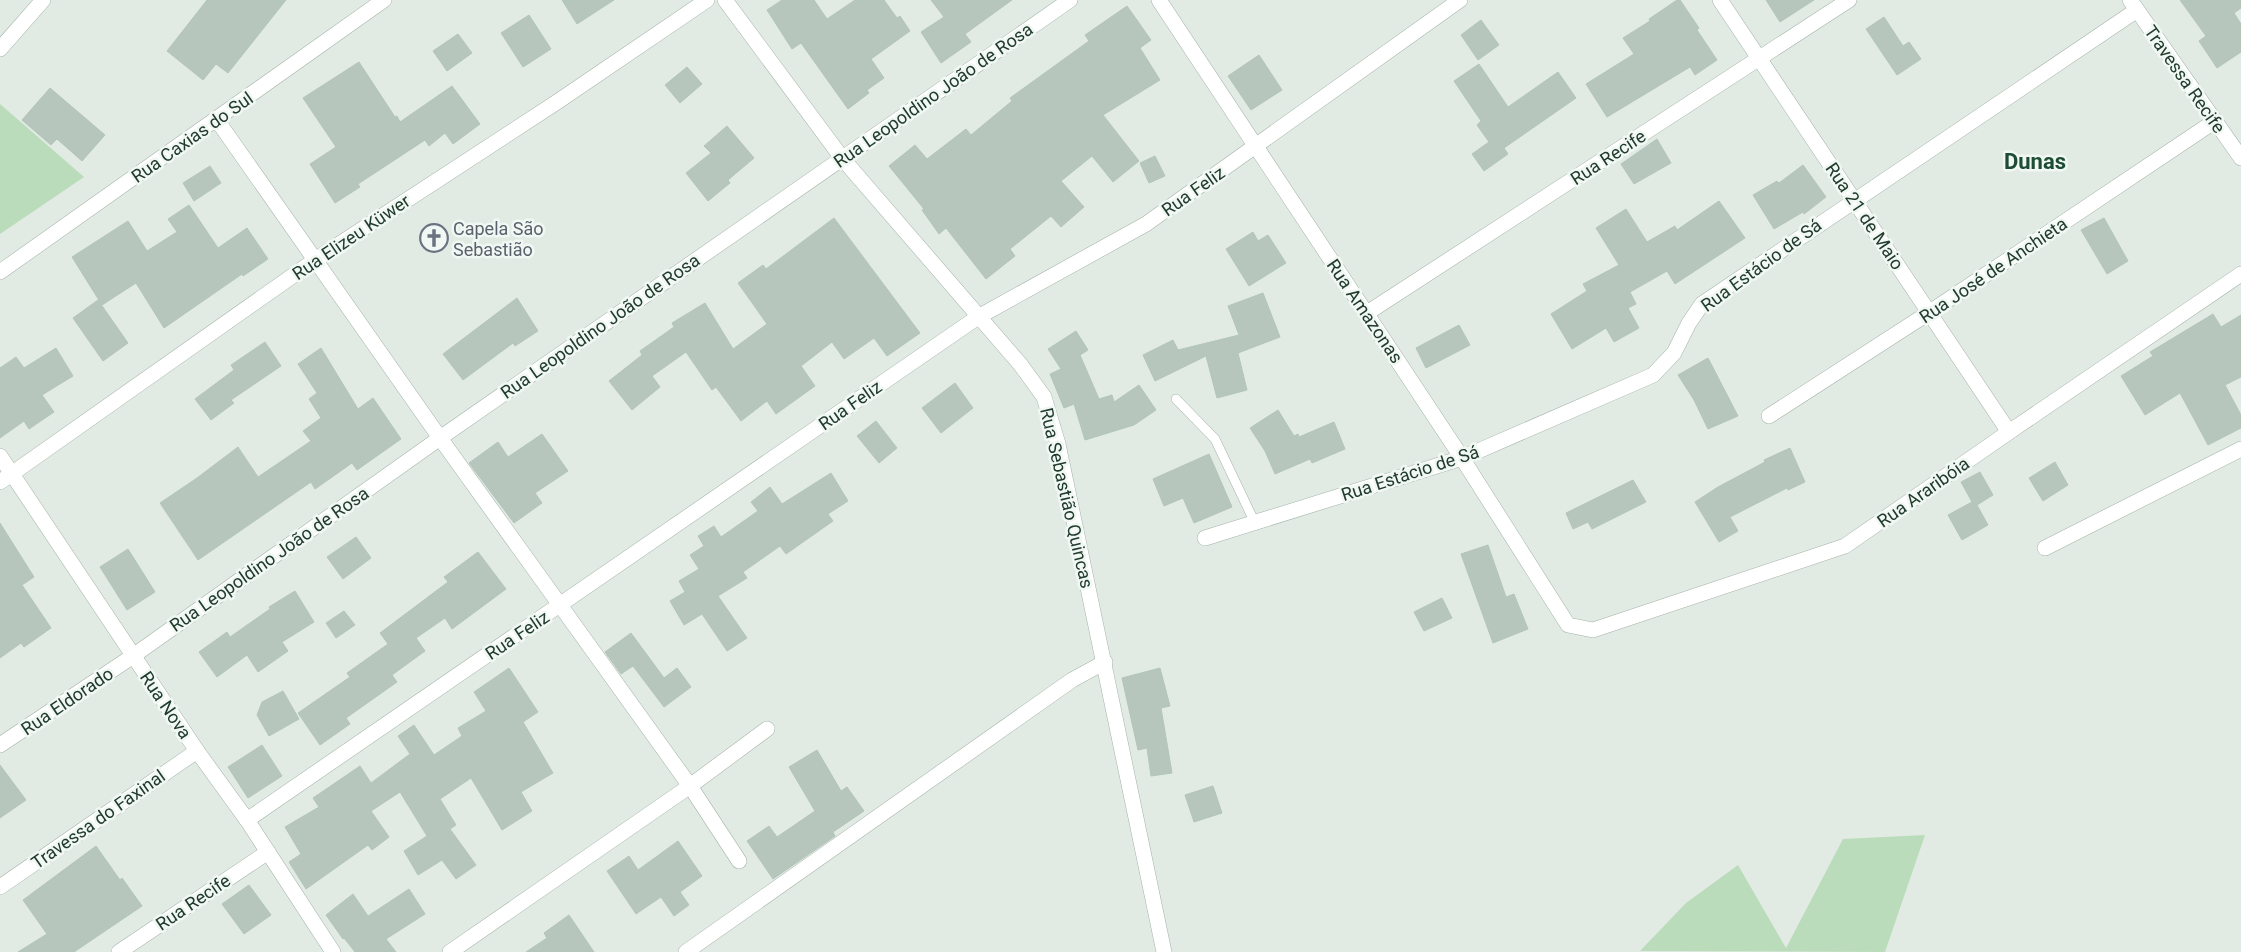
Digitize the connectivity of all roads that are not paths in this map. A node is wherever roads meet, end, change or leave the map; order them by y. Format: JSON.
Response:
{"nodes":[{"id":1,"x":44,"y":0,"type":"edge"},
{"id":2,"x":384,"y":0,"type":"edge"},
{"id":3,"x":707,"y":0,"type":"edge"},
{"id":4,"x":725,"y":0,"type":"edge"},
{"id":5,"x":1070,"y":0,"type":"edge"},
{"id":6,"x":1159,"y":0,"type":"edge"},
{"id":7,"x":1460,"y":0,"type":"edge"},
{"id":8,"x":1720,"y":0,"type":"edge"},
{"id":9,"x":1849,"y":0,"type":"edge"},
{"id":10,"x":2133,"y":5,"type":"edge"},
{"id":11,"x":0,"y":49,"type":"edge"},
{"id":12,"x":1758,"y":59,"type":"junction"},
{"id":13,"x":217,"y":120,"type":"junction"},
{"id":14,"x":2215,"y":121,"type":"junction"},
{"id":15,"x":1254,"y":147,"type":"junction"},
{"id":16,"x":842,"y":158,"type":"junction"},
{"id":17,"x":2241,"y":158,"type":"edge"},
{"id":18,"x":1854,"y":200,"type":"junction"},
{"id":19,"x":315,"y":260,"type":"junction"},
{"id":20,"x":0,"y":272,"type":"edge"},
{"id":21,"x":2241,"y":274,"type":"edge"},
{"id":22,"x":1930,"y":312,"type":"junction"},
{"id":23,"x":1367,"y":313,"type":"junction"},
{"id":24,"x":978,"y":317,"type":"junction"},
{"id":25,"x":1176,"y":400,"type":"dead end"},
{"id":26,"x":1770,"y":416,"type":"dead end"},
{"id":27,"x":2009,"y":432,"type":"junction"},
{"id":28,"x":440,"y":438,"type":"junction"},
{"id":29,"x":2241,"y":449,"type":"edge"},
{"id":30,"x":0,"y":456,"type":"edge"},
{"id":31,"x":1462,"y":458,"type":"junction"},
{"id":32,"x":13,"y":473,"type":"junction"},
{"id":33,"x":0,"y":482,"type":"edge"},
{"id":34,"x":1255,"y":523,"type":"junction"},
{"id":35,"x":1205,"y":538,"type":"dead end"},
{"id":36,"x":2045,"y":548,"type":"dead end"},
{"id":37,"x":559,"y":606,"type":"junction"},
{"id":38,"x":1568,"y":625,"type":"joint"},
{"id":39,"x":133,"y":656,"type":"junction"},
{"id":40,"x":1105,"y":662,"type":"junction"},
{"id":41,"x":766,"y":729,"type":"dead end"},
{"id":42,"x":0,"y":745,"type":"edge"},
{"id":43,"x":197,"y":751,"type":"junction"},
{"id":44,"x":690,"y":786,"type":"junction"},
{"id":45,"x":246,"y":820,"type":"junction"},
{"id":46,"x":268,"y":852,"type":"junction"},
{"id":47,"x":739,"y":861,"type":"dead end"},
{"id":48,"x":0,"y":887,"type":"edge"},
{"id":49,"x":118,"y":952,"type":"edge"},
{"id":50,"x":333,"y":952,"type":"edge"},
{"id":51,"x":450,"y":952,"type":"edge"},
{"id":52,"x":686,"y":952,"type":"edge"},
{"id":53,"x":1164,"y":952,"type":"edge"}],
"edges":[{"from":1,"to":11,"type":"street"},
{"from":2,"to":13,"type":"street","name":"Rua Caxias do Sul"},
{"from":3,"to":19,"type":"street","name":"Rua Elizeu Küwer"},
{"from":4,"to":16,"type":"street","name":"Rua Sebastião Quincas"},
{"from":5,"to":16,"type":"street","name":"Rua Leopoldino João de Rosa"},
{"from":6,"to":15,"type":"street","name":"Rua Amazonas"},
{"from":7,"to":15,"type":"street","name":"Rua Feliz"},
{"from":8,"to":12,"type":"street","name":"Rua 21 de Maio"},
{"from":9,"to":12,"type":"street","name":"Rua Recife"},
{"from":10,"to":14,"type":"street","name":"Travessa Recife"},
{"from":10,"to":18,"type":"street","name":"Rua Estácio de Sá"},
{"from":12,"to":18,"type":"street","name":"Rua 21 de Maio"},
{"from":12,"to":23,"type":"street","name":"Rua Recife"},
{"from":13,"to":19,"type":"street"},
{"from":13,"to":20,"type":"street","name":"Rua Caxias do Sul"},
{"from":14,"to":17,"type":"street","name":"Travessa Recife"},
{"from":14,"to":22,"type":"street","name":"Rua José de Anchieta"},
{"from":15,"to":23,"type":"street","name":"Rua Amazonas"},
{"from":15,"to":24,"type":"street","name":"Rua Feliz"},
{"from":16,"to":24,"type":"street","name":"Rua Sebastião Quincas"},
{"from":16,"to":28,"type":"street","name":"Rua Leopoldino João de Rosa"},
{"from":18,"to":22,"type":"street","name":"Rua 21 de Maio"},
{"from":18,"to":31,"type":"street","name":"Rua Estácio de Sá"},
{"from":19,"to":28,"type":"street"},
{"from":19,"to":32,"type":"street","name":"Rua Elizeu Küwer"},
{"from":21,"to":27,"type":"street","name":"Rua Araribóia"},
{"from":22,"to":26,"type":"street","name":"Rua José de Anchieta"},
{"from":22,"to":27,"type":"street","name":"Rua 21 de Maio"},
{"from":23,"to":31,"type":"street","name":"Rua Amazonas"},
{"from":24,"to":37,"type":"street","name":"Rua Feliz"},
{"from":24,"to":40,"type":"street","name":"Rua Sebastião Quincas"},
{"from":25,"to":34,"type":"lane"},
{"from":27,"to":38,"type":"street","name":"Rua Araribóia"},
{"from":28,"to":37,"type":"street"},
{"from":28,"to":39,"type":"street","name":"Rua Leopoldino João de Rosa"},
{"from":29,"to":36,"type":"street"},
{"from":30,"to":32,"type":"street","name":"Rua Nova"},
{"from":31,"to":34,"type":"street","name":"Rua Estácio de Sá"},
{"from":31,"to":38,"type":"street","name":"Rua Amazonas"},
{"from":32,"to":33,"type":"street","name":"Rua Elizeu Küwer"},
{"from":32,"to":39,"type":"street","name":"Rua Nova"},
{"from":34,"to":35,"type":"street","name":"Rua Estácio de Sá"},
{"from":37,"to":44,"type":"street"},
{"from":37,"to":45,"type":"street","name":"Rua Feliz"},
{"from":39,"to":42,"type":"street","name":"Rua Eldorado"},
{"from":39,"to":43,"type":"street","name":"Rua Nova"},
{"from":40,"to":52,"type":"street"},
{"from":40,"to":53,"type":"street","name":"Rua Sebastião Quincas"},
{"from":41,"to":44,"type":"street"},
{"from":43,"to":45,"type":"street","name":"Rua Nova"},
{"from":43,"to":48,"type":"street","name":"Travessa do Faxinal"},
{"from":44,"to":47,"type":"street"},
{"from":44,"to":51,"type":"street"},
{"from":45,"to":46,"type":"street","name":"Rua Nova"},
{"from":46,"to":49,"type":"street","name":"Rua Recife"},
{"from":46,"to":50,"type":"street","name":"Rua Nova"}]}
